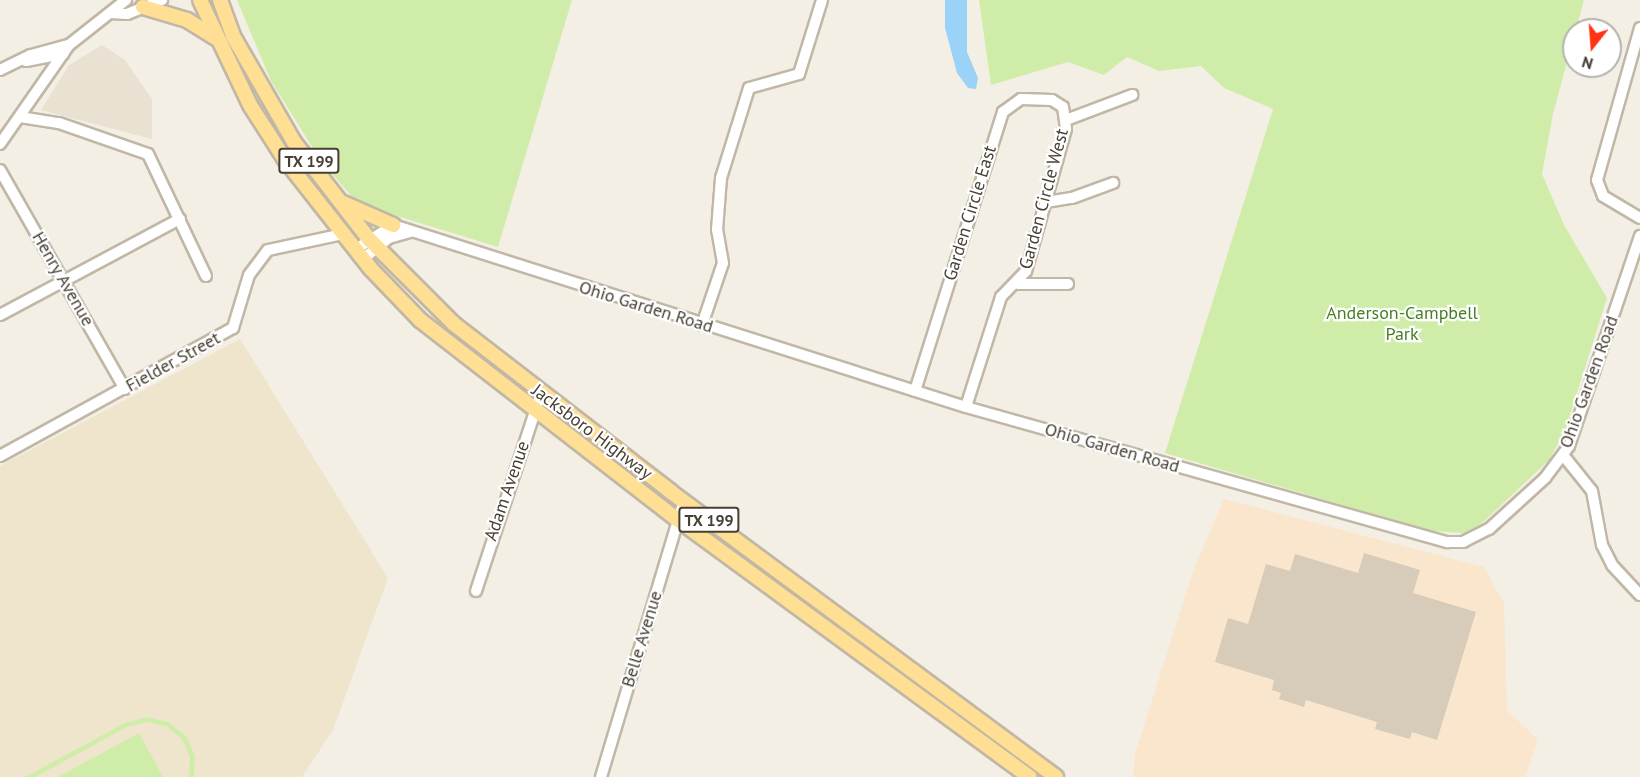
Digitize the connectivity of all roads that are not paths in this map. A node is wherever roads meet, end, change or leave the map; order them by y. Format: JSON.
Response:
{"nodes":[{"id":1,"x":126,"y":0,"type":"edge"},
{"id":2,"x":162,"y":0,"type":"edge"},
{"id":3,"x":200,"y":0,"type":"edge"},
{"id":4,"x":220,"y":0,"type":"edge"},
{"id":5,"x":822,"y":0,"type":"edge"},
{"id":6,"x":143,"y":7,"type":"junction"},
{"id":7,"x":111,"y":13,"type":"junction"},
{"id":8,"x":1640,"y":28,"type":"edge"},
{"id":9,"x":216,"y":38,"type":"junction"},
{"id":10,"x":66,"y":50,"type":"junction"},
{"id":11,"x":0,"y":70,"type":"edge"},
{"id":12,"x":1132,"y":95,"type":"dead end"},
{"id":13,"x":20,"y":117,"type":"junction"},
{"id":14,"x":1066,"y":120,"type":"junction"},
{"id":15,"x":0,"y":144,"type":"edge"},
{"id":16,"x":0,"y":170,"type":"edge"},
{"id":17,"x":1113,"y":183,"type":"dead end"},
{"id":18,"x":339,"y":201,"type":"junction"},
{"id":19,"x":1046,"y":202,"type":"junction"},
{"id":20,"x":1640,"y":218,"type":"edge"},
{"id":21,"x":180,"y":219,"type":"junction"},
{"id":22,"x":393,"y":225,"type":"junction"},
{"id":23,"x":413,"y":232,"type":"junction"},
{"id":24,"x":343,"y":234,"type":"junction"},
{"id":25,"x":1640,"y":236,"type":"edge"},
{"id":26,"x":372,"y":243,"type":"junction"},
{"id":27,"x":359,"y":255,"type":"junction"},
{"id":28,"x":206,"y":276,"type":"dead end"},
{"id":29,"x":64,"y":281,"type":"junction"},
{"id":30,"x":1018,"y":284,"type":"junction"},
{"id":31,"x":1068,"y":284,"type":"dead end"},
{"id":32,"x":0,"y":315,"type":"edge"},
{"id":33,"x":702,"y":325,"type":"junction"},
{"id":34,"x":125,"y":389,"type":"junction"},
{"id":35,"x":915,"y":391,"type":"junction"},
{"id":36,"x":541,"y":393,"type":"junction"},
{"id":37,"x":966,"y":407,"type":"junction"},
{"id":38,"x":535,"y":409,"type":"junction"},
{"id":39,"x":1563,"y":455,"type":"junction"},
{"id":40,"x":0,"y":456,"type":"edge"},
{"id":41,"x":684,"y":501,"type":"junction"},
{"id":42,"x":678,"y":519,"type":"junction"},
{"id":43,"x":476,"y":591,"type":"dead end"},
{"id":44,"x":1640,"y":595,"type":"edge"},
{"id":45,"x":873,"y":640,"type":"junction"},
{"id":46,"x":862,"y":653,"type":"junction"},
{"id":47,"x":601,"y":777,"type":"edge"},
{"id":48,"x":1030,"y":777,"type":"edge"},
{"id":49,"x":1056,"y":777,"type":"edge"}],
"edges":[{"from":1,"to":7,"type":"street"},
{"from":2,"to":6,"type":"street"},
{"from":3,"to":9,"type":"main road","name":"Jacksboro Highway","number":"TX 199"},
{"from":4,"to":18,"type":"main road","name":"Jacksboro Highway","number":"TX 199"},
{"from":5,"to":33,"type":"street"},
{"from":6,"to":7,"type":"street"},
{"from":6,"to":9,"type":"main road"},
{"from":7,"to":10,"type":"street"},
{"from":8,"to":20,"type":"street"},
{"from":9,"to":24,"type":"main road","name":"Jacksboro Highway","number":"TX 199"},
{"from":10,"to":11,"type":"street"},
{"from":10,"to":13,"type":"street"},
{"from":12,"to":14,"type":"street"},
{"from":13,"to":15,"type":"street"},
{"from":13,"to":21,"type":"street"},
{"from":14,"to":19,"type":"street","name":"Garden Circle West"},
{"from":14,"to":35,"type":"street","name":"Garden Circle East"},
{"from":16,"to":29,"type":"street","name":"Henry Avenue"},
{"from":17,"to":19,"type":"street"},
{"from":18,"to":22,"type":"main road"},
{"from":18,"to":26,"type":"main road","name":"Jacksboro Highway","number":"TX 199"},
{"from":19,"to":30,"type":"street","name":"Garden Circle West"},
{"from":21,"to":28,"type":"street"},
{"from":21,"to":29,"type":"street"},
{"from":22,"to":23,"type":"street","name":"Ohio Garden Road"},
{"from":22,"to":26,"type":"street"},
{"from":23,"to":26,"type":"street"},
{"from":23,"to":33,"type":"street","name":"Ohio Garden Road"},
{"from":24,"to":27,"type":"main road","name":"Jacksboro Highway","number":"TX 199"},
{"from":24,"to":34,"type":"street","name":"Fielder Street"},
{"from":25,"to":39,"type":"street","name":"Ohio Garden Road"},
{"from":26,"to":27,"type":"street"},
{"from":26,"to":36,"type":"main road","name":"Jacksboro Highway","number":"TX 199"},
{"from":27,"to":38,"type":"main road","name":"Jacksboro Highway","number":"TX 199"},
{"from":29,"to":32,"type":"street"},
{"from":29,"to":34,"type":"street","name":"Henry Avenue"},
{"from":30,"to":31,"type":"street"},
{"from":30,"to":37,"type":"street","name":"Garden Circle West"},
{"from":33,"to":35,"type":"street","name":"Ohio Garden Road"},
{"from":34,"to":40,"type":"street","name":"Fielder Street"},
{"from":35,"to":37,"type":"street","name":"Ohio Garden Road"},
{"from":36,"to":38,"type":"street","name":"Adam Avenue"},
{"from":36,"to":41,"type":"main road","name":"Jacksboro Highway","number":"TX 199"},
{"from":37,"to":39,"type":"street","name":"Ohio Garden Road"},
{"from":38,"to":42,"type":"main road","name":"Jacksboro Highway","number":"TX 199"},
{"from":38,"to":43,"type":"street","name":"Adam Avenue"},
{"from":39,"to":44,"type":"street"},
{"from":41,"to":42,"type":"street","name":"Belle Avenue"},
{"from":41,"to":45,"type":"main road","name":"Jacksboro Highway","number":"TX 199"},
{"from":42,"to":46,"type":"main road","name":"Jacksboro Highway","number":"TX 199"},
{"from":42,"to":47,"type":"street","name":"Belle Avenue"},
{"from":45,"to":46,"type":"main road"},
{"from":45,"to":49,"type":"main road","name":"Jacksboro Highway","number":"TX 199"},
{"from":46,"to":48,"type":"main road","name":"Jacksboro Highway","number":"TX 199"}]}
